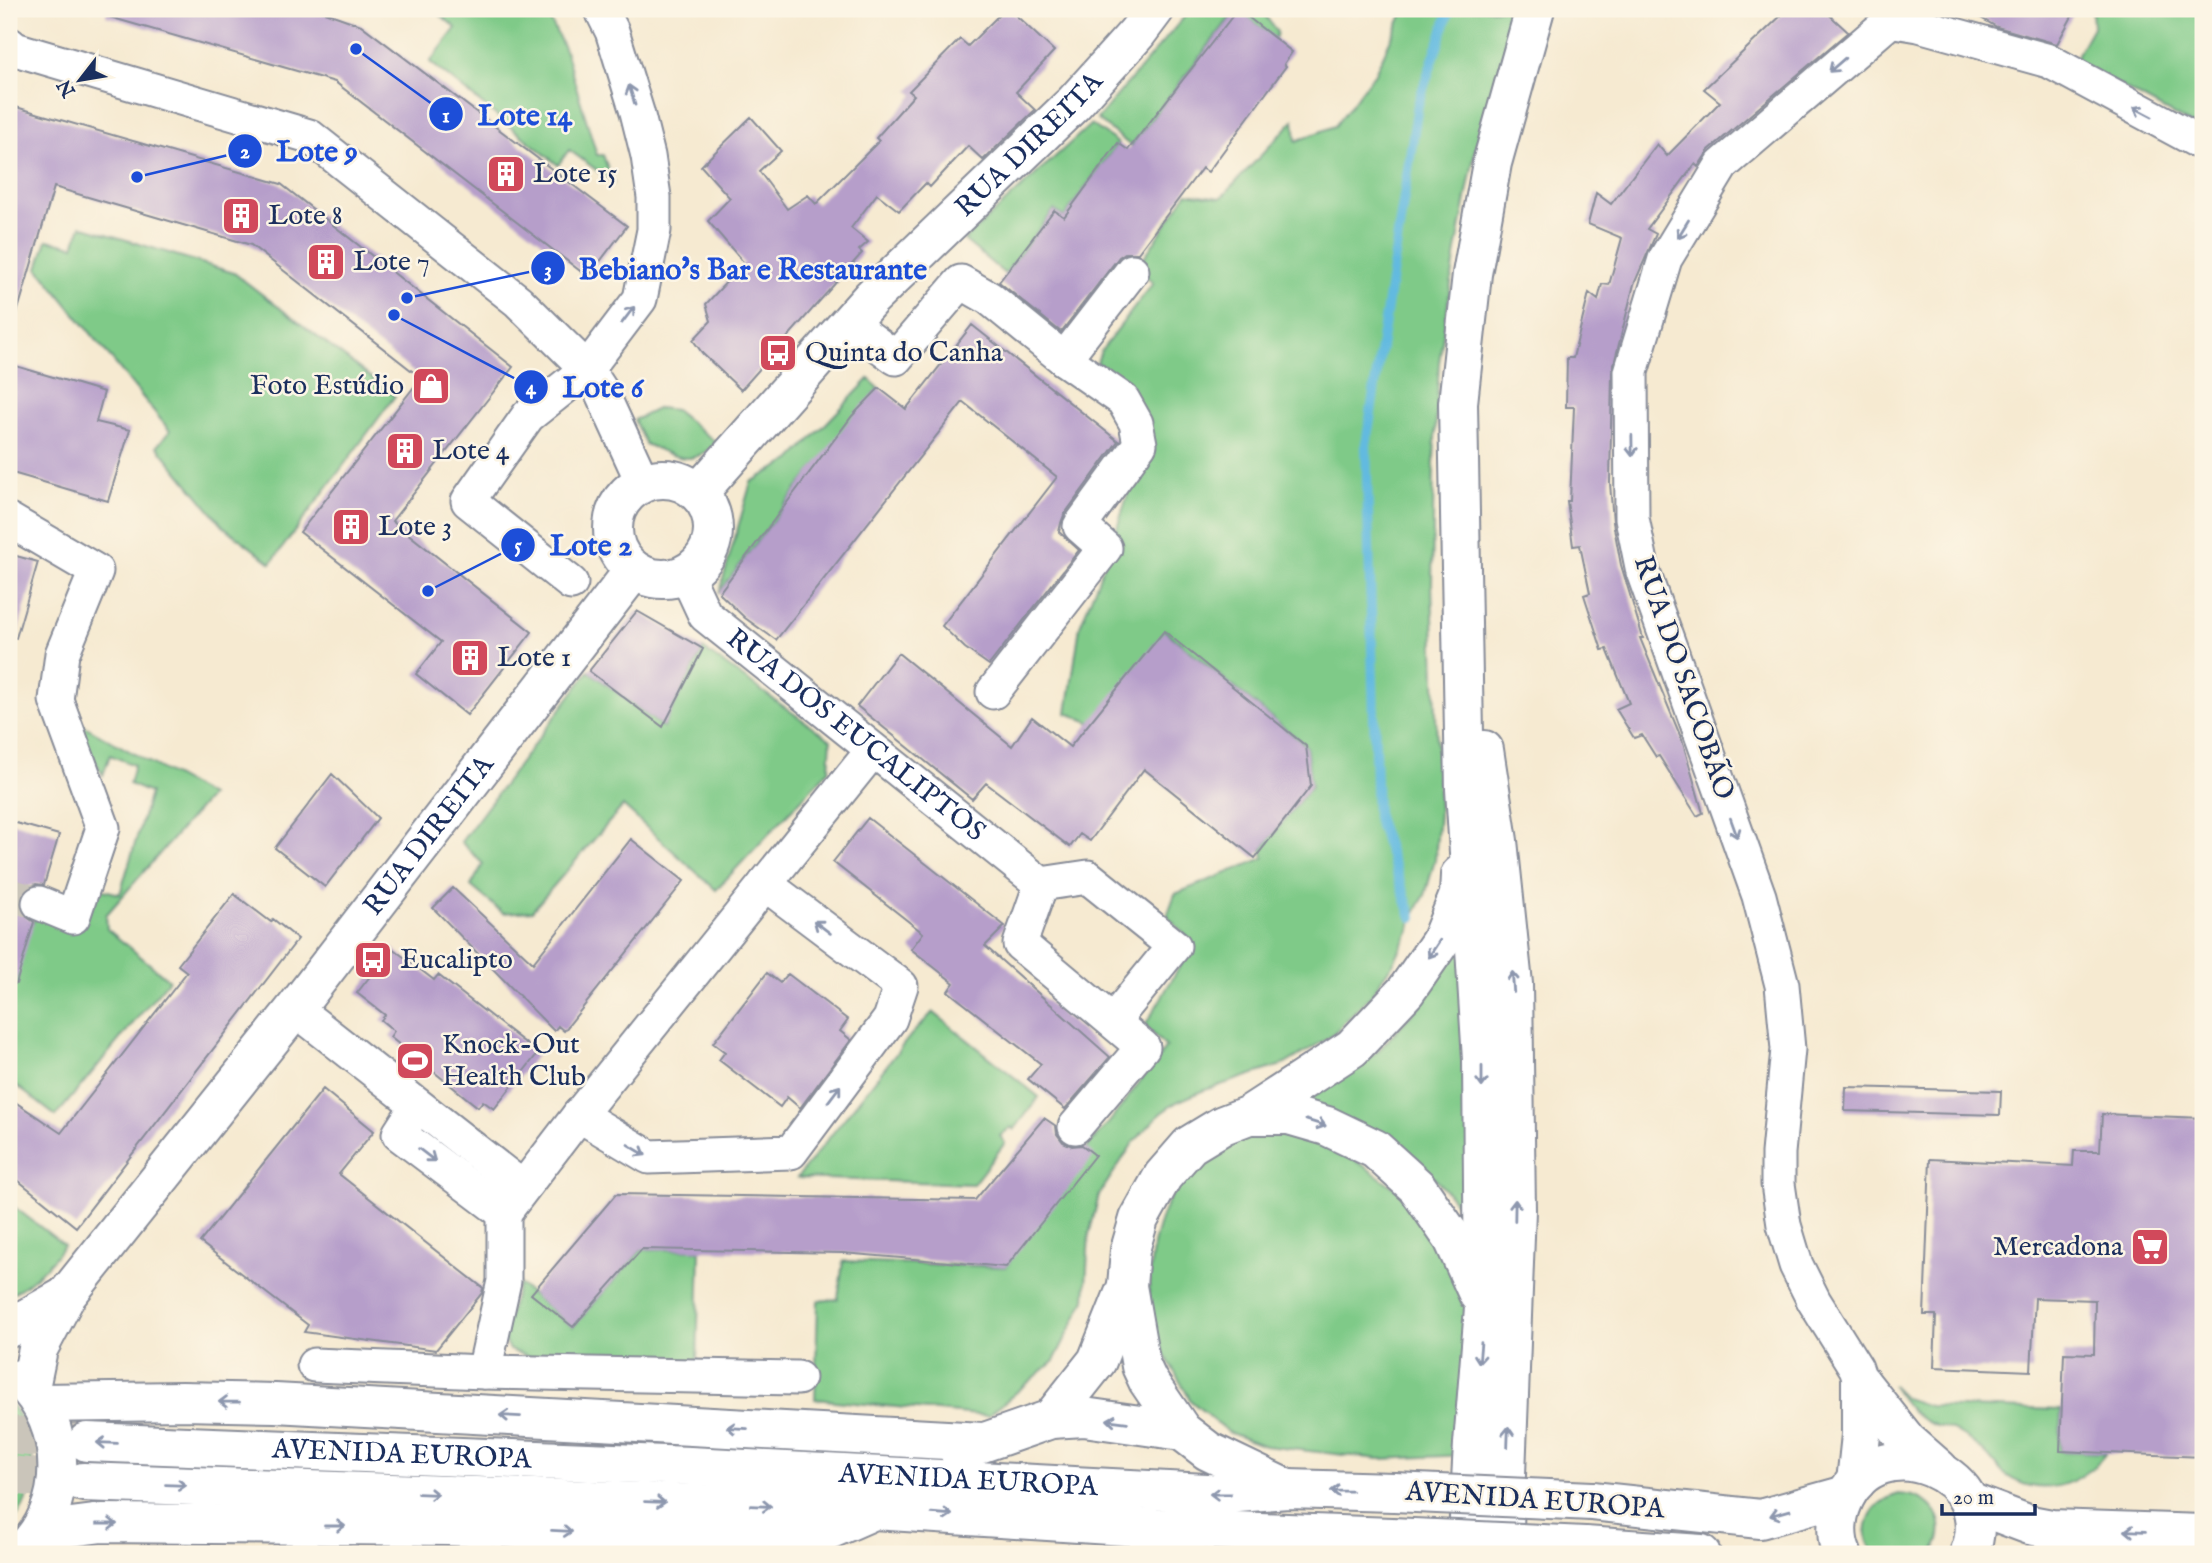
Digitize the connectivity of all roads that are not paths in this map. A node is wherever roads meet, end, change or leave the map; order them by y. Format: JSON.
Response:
{"nodes":[{"id":1,"x":601,"y":9,"type":"edge"},
{"id":2,"x":1155,"y":9,"type":"edge"},
{"id":3,"x":1535,"y":9,"type":"edge"},
{"id":4,"x":1897,"y":15,"type":"edge"},
{"id":5,"x":11,"y":48,"type":"edge"},
{"id":6,"x":2203,"y":144,"type":"edge"},
{"id":7,"x":1132,"y":271,"type":"dead end"},
{"id":8,"x":849,"y":323,"type":"junction"},
{"id":9,"x":1064,"y":359,"type":"junction"},
{"id":10,"x":587,"y":369,"type":"junction"},
{"id":11,"x":643,"y":483,"type":"junction"},
{"id":12,"x":698,"y":493,"type":"junction"},
{"id":13,"x":9,"y":520,"type":"edge"},
{"id":14,"x":634,"y":570,"type":"junction"},
{"id":15,"x":686,"y":573,"type":"junction"},
{"id":16,"x":571,"y":583,"type":"dead end"},
{"id":17,"x":1460,"y":596,"type":"junction"},
{"id":18,"x":993,"y":692,"type":"dead end"},
{"id":19,"x":873,"y":750,"type":"junction"},
{"id":20,"x":1465,"y":789,"type":"junction"},
{"id":21,"x":765,"y":884,"type":"junction"},
{"id":22,"x":1041,"y":884,"type":"junction"},
{"id":23,"x":39,"y":903,"type":"tunnel mouth"},
{"id":24,"x":295,"y":1009,"type":"junction"},
{"id":25,"x":1113,"y":1021,"type":"junction"},
{"id":26,"x":579,"y":1115,"type":"junction"},
{"id":27,"x":1249,"y":1115,"type":"junction"},
{"id":28,"x":1075,"y":1127,"type":"dead end"},
{"id":29,"x":513,"y":1200,"type":"junction"},
{"id":30,"x":1127,"y":1286,"type":"junction"},
{"id":31,"x":66,"y":1296,"type":"junction"},
{"id":32,"x":1484,"y":1308,"type":"junction"},
{"id":33,"x":9,"y":1328,"type":"edge"},
{"id":34,"x":314,"y":1366,"type":"dead end"},
{"id":35,"x":484,"y":1372,"type":"junction"},
{"id":36,"x":798,"y":1378,"type":"dead end"},
{"id":37,"x":1861,"y":1383,"type":"junction"},
{"id":38,"x":26,"y":1387,"type":"edge"},
{"id":39,"x":1051,"y":1419,"type":"junction"},
{"id":40,"x":1182,"y":1431,"type":"junction"},
{"id":41,"x":87,"y":1442,"type":"tunnel mouth"},
{"id":42,"x":982,"y":1442,"type":"junction"},
{"id":43,"x":1939,"y":1469,"type":"junction"},
{"id":44,"x":741,"y":1470,"type":"junction"},
{"id":45,"x":83,"y":1482,"type":"tunnel mouth"},
{"id":46,"x":1289,"y":1489,"type":"junction"},
{"id":47,"x":1851,"y":1489,"type":"junction"},
{"id":48,"x":1969,"y":1502,"type":"junction"},
{"id":49,"x":874,"y":1510,"type":"junction"},
{"id":50,"x":1156,"y":1528,"type":"junction"},
{"id":51,"x":2203,"y":1534,"type":"edge"},
{"id":52,"x":29,"y":1543,"type":"edge"},
{"id":53,"x":1645,"y":1551,"type":"edge"},
{"id":54,"x":1227,"y":1554,"type":"edge"},
{"id":55,"x":1467,"y":1554,"type":"edge"},
{"id":56,"x":1503,"y":1554,"type":"edge"},
{"id":57,"x":1701,"y":1554,"type":"edge"},
{"id":58,"x":1842,"y":1554,"type":"edge"},
{"id":59,"x":1969,"y":1554,"type":"edge"}],
"edges":[{"from":10,"to":1,"type":"street","one_way":true},
{"from":2,"to":8,"type":"main road","name":"RUA DIREITA"},
{"from":3,"to":17,"type":"main road"},
{"from":6,"to":4,"type":"street","one_way":true},
{"from":4,"to":37,"type":"street","name":"RUA DO SACOBÃO","one_way":true},
{"from":5,"to":10,"type":"street"},
{"from":7,"to":9,"type":"street"},
{"from":8,"to":9,"type":"street"},
{"from":8,"to":12,"type":"main road","name":"RUA DIREITA"},
{"from":9,"to":18,"type":"street"},
{"from":10,"to":11,"type":"street"},
{"from":10,"to":16,"type":"street"},
{"from":11,"to":12,"type":"main road"},
{"from":11,"to":14,"type":"main road"},
{"from":12,"to":15,"type":"main road"},
{"from":13,"to":23,"type":"street"},
{"from":14,"to":15,"type":"main road"},
{"from":14,"to":24,"type":"main road","name":"RUA DIREITA"},
{"from":15,"to":19,"type":"street","name":"RUA DOS EUCALIPTOS"},
{"from":17,"to":20,"type":"main road"},
{"from":56,"to":17,"type":"main road","one_way":true},
{"from":19,"to":21,"type":"street"},
{"from":19,"to":22,"type":"street","name":"RUA DOS EUCALIPTOS"},
{"from":20,"to":27,"type":"main road","one_way":true},
{"from":20,"to":32,"type":"main road","one_way":true},
{"from":21,"to":26,"type":"street"},
{"from":26,"to":21,"type":"street","one_way":true},
{"from":22,"to":25,"type":"street"},
{"from":22,"to":25,"type":"street"},
{"from":24,"to":29,"type":"street","one_way":true},
{"from":24,"to":31,"type":"main road","name":"RUA DIREITA"},
{"from":25,"to":28,"type":"street"},
{"from":26,"to":29,"type":"street"},
{"from":27,"to":30,"type":"main road"},
{"from":27,"to":32,"type":"main road","one_way":true},
{"from":29,"to":35,"type":"street"},
{"from":30,"to":39,"type":"main road"},
{"from":30,"to":40,"type":"main road"},
{"from":31,"to":33,"type":"main road"},
{"from":31,"to":38,"type":"main road"},
{"from":32,"to":55,"type":"main road","one_way":true},
{"from":34,"to":35,"type":"street"},
{"from":35,"to":36,"type":"street"},
{"from":37,"to":43,"type":"main road"},
{"from":37,"to":47,"type":"main road"},
{"from":42,"to":38,"type":"main road","one_way":true},
{"from":38,"to":52,"type":"main road"},
{"from":40,"to":39,"type":"main road","one_way":true},
{"from":39,"to":42,"type":"main road"},
{"from":40,"to":46,"type":"main road"},
{"from":44,"to":41,"type":"main road","name":"AVENIDA EUROPA","one_way":true},
{"from":42,"to":44,"type":"main road"},
{"from":43,"to":47,"type":"main road","name":"AVENIDA EUROPA"},
{"from":43,"to":48,"type":"main road"},
{"from":46,"to":44,"type":"main road","name":"AVENIDA EUROPA","one_way":true},
{"from":45,"to":49,"type":"main road","name":"AVENIDA EUROPA","one_way":true},
{"from":47,"to":46,"type":"main road","name":"AVENIDA EUROPA","one_way":true,"bridge":true},
{"from":47,"to":58,"type":"main road"},
{"from":51,"to":48,"type":"main road","one_way":true},
{"from":48,"to":59,"type":"main road"},
{"from":49,"to":50,"type":"main road","name":"AVENIDA EUROPA","one_way":true},
{"from":52,"to":49,"type":"main road","one_way":true},
{"from":50,"to":53,"type":"main road","name":"AVENIDA EUROPA","bridge":true},
{"from":50,"to":54,"type":"main road"},
{"from":53,"to":57,"type":"main road","name":"AVENIDA EUROPA"}]}
